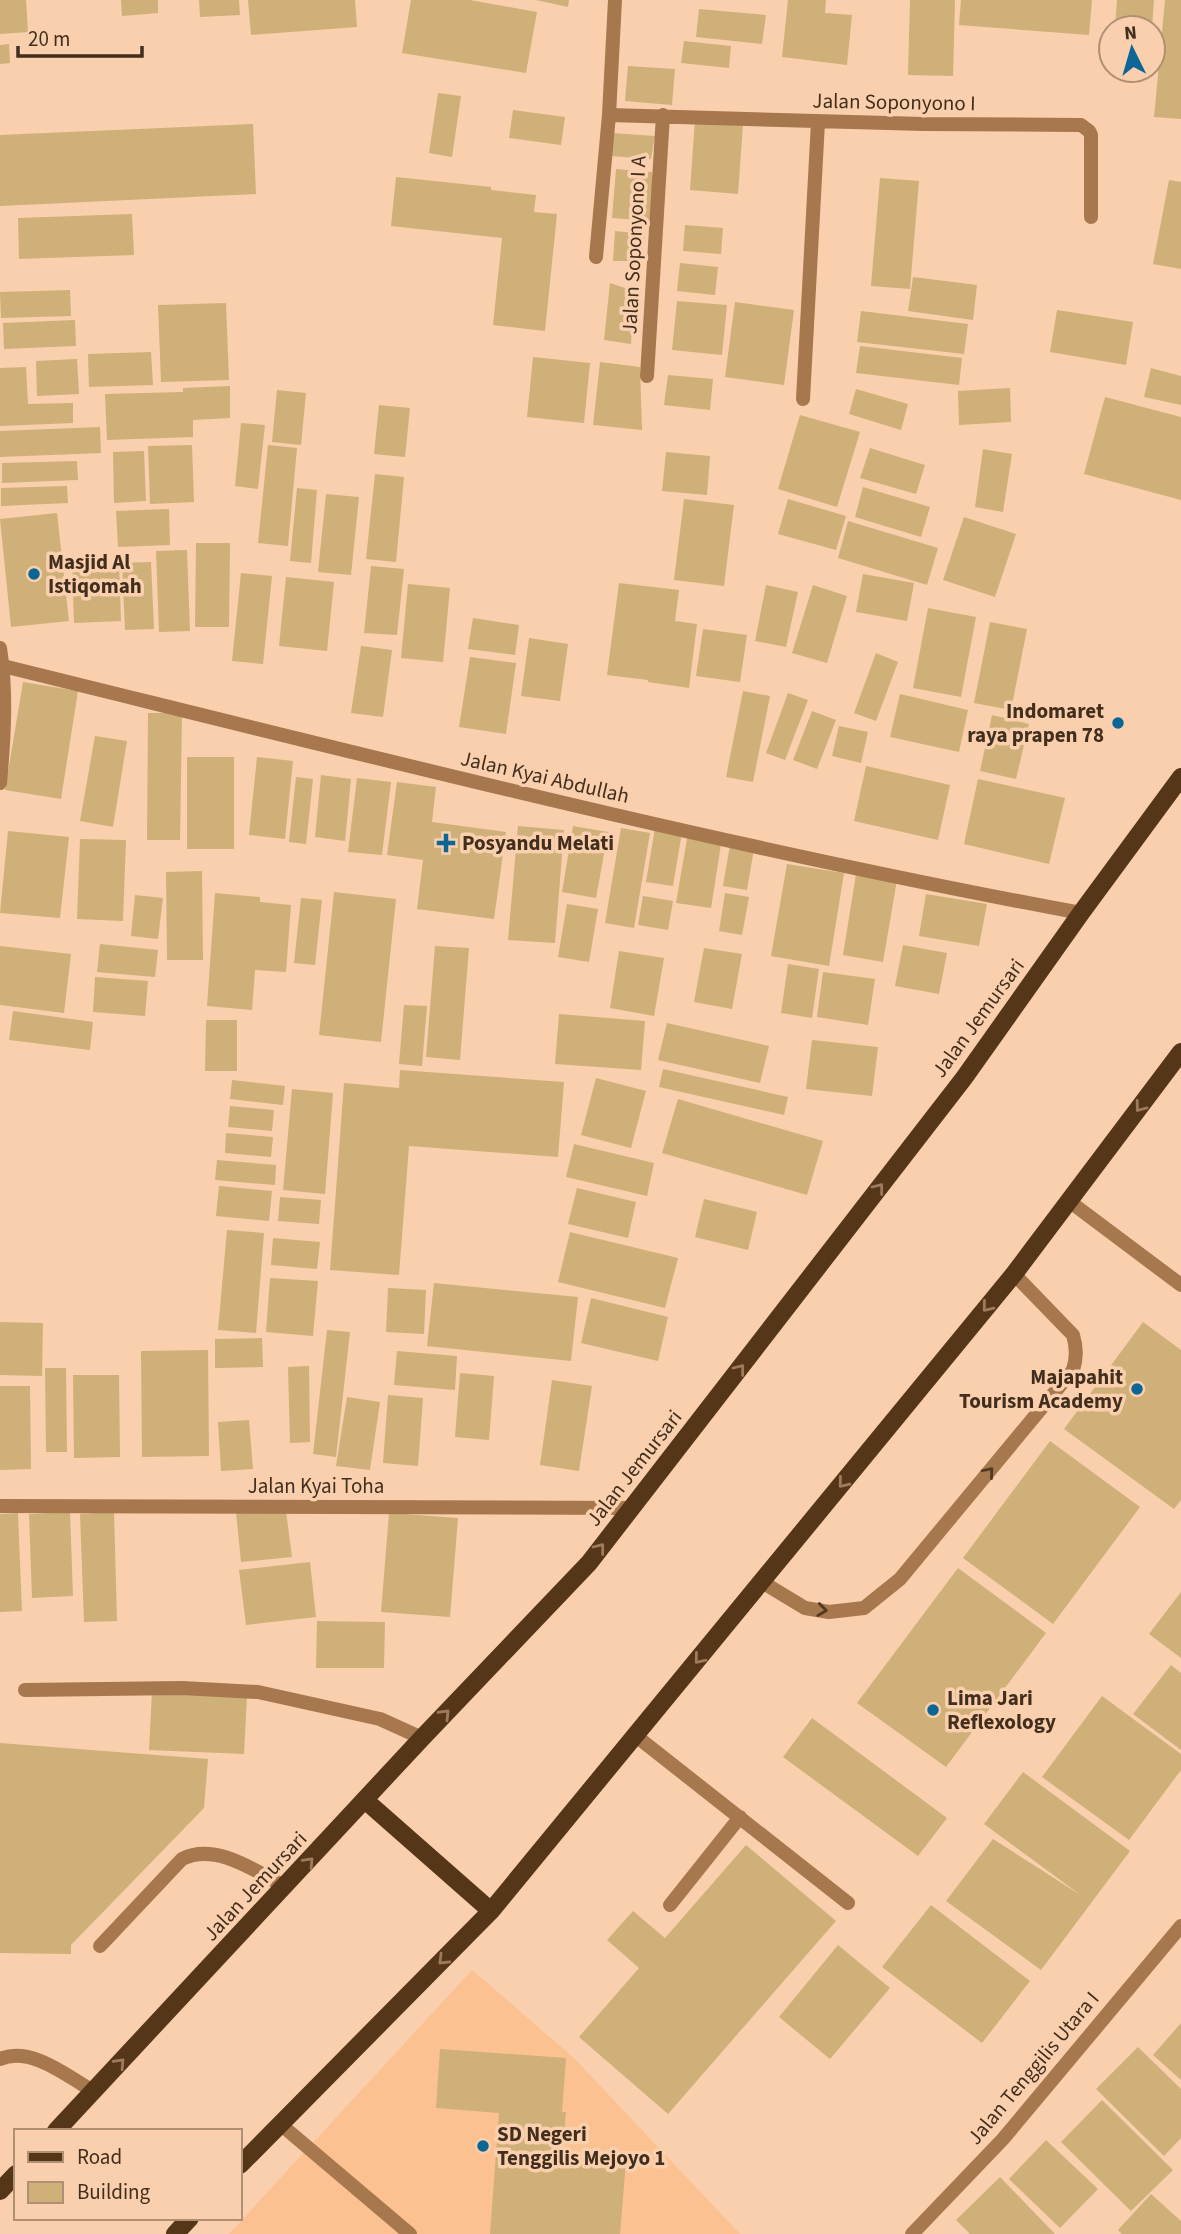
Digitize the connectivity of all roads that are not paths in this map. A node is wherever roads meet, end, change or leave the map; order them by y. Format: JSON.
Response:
{"nodes":[{"id":1,"x":615,"y":0,"type":"edge"},
{"id":2,"x":609,"y":115,"type":"junction"},
{"id":3,"x":663,"y":115,"type":"junction"},
{"id":4,"x":818,"y":122,"type":"junction"},
{"id":5,"x":1091,"y":218,"type":"dead end"},
{"id":6,"x":596,"y":257,"type":"dead end"},
{"id":7,"x":647,"y":376,"type":"dead end"},
{"id":8,"x":803,"y":399,"type":"dead end"},
{"id":9,"x":0,"y":648,"type":"edge"},
{"id":10,"x":3,"y":666,"type":"junction"},
{"id":11,"x":1181,"y":777,"type":"edge"},
{"id":12,"x":0,"y":783,"type":"edge"},
{"id":13,"x":1081,"y":913,"type":"junction"},
{"id":14,"x":1181,"y":1052,"type":"edge"},
{"id":15,"x":1069,"y":1201,"type":"junction"},
{"id":16,"x":1014,"y":1274,"type":"junction"},
{"id":17,"x":1181,"y":1285,"type":"edge"},
{"id":18,"x":0,"y":1506,"type":"edge"},
{"id":19,"x":632,"y":1508,"type":"junction"},
{"id":20,"x":762,"y":1582,"type":"junction"},
{"id":21,"x":25,"y":1690,"type":"dead end"},
{"id":22,"x":636,"y":1736,"type":"junction"},
{"id":23,"x":422,"y":1738,"type":"junction"},
{"id":24,"x":366,"y":1801,"type":"junction"},
{"id":25,"x":740,"y":1817,"type":"junction"},
{"id":26,"x":286,"y":1886,"type":"junction"},
{"id":27,"x":848,"y":1903,"type":"dead end"},
{"id":28,"x":670,"y":1905,"type":"dead end"},
{"id":29,"x":491,"y":1911,"type":"junction"},
{"id":30,"x":1181,"y":1926,"type":"edge"},
{"id":31,"x":100,"y":1946,"type":"dead end"},
{"id":32,"x":0,"y":2059,"type":"edge"},
{"id":33,"x":93,"y":2091,"type":"junction"},
{"id":34,"x":279,"y":2123,"type":"junction"},
{"id":35,"x":58,"y":2129,"type":"edge"},
{"id":36,"x":242,"y":2163,"type":"edge"},
{"id":37,"x":14,"y":2176,"type":"edge"},
{"id":38,"x":0,"y":2191,"type":"edge"},
{"id":39,"x":188,"y":2220,"type":"edge"},
{"id":40,"x":175,"y":2234,"type":"edge"},
{"id":41,"x":410,"y":2234,"type":"edge"},
{"id":42,"x":912,"y":2234,"type":"edge"}],
"edges":[{"from":1,"to":2,"type":"street"},
{"from":2,"to":3,"type":"street","name":"Jalan Soponyono I"},
{"from":2,"to":6,"type":"street"},
{"from":3,"to":4,"type":"street","name":"Jalan Soponyono I"},
{"from":3,"to":7,"type":"street","name":"Jalan Soponyono I A"},
{"from":4,"to":5,"type":"street","name":"Jalan Soponyono I"},
{"from":4,"to":8,"type":"street"},
{"from":9,"to":10,"type":"street"},
{"from":10,"to":12,"type":"street"},
{"from":10,"to":13,"type":"street","name":"Jalan Kyai Abdullah"},
{"from":11,"to":13,"type":"main road","name":"Jalan Jemursari"},
{"from":19,"to":13,"type":"main road","name":"Jalan Jemursari","one_way":true},
{"from":14,"to":15,"type":"main road","one_way":true},
{"from":15,"to":16,"type":"main road"},
{"from":15,"to":17,"type":"street"},
{"from":16,"to":20,"type":"main road","one_way":true},
{"from":20,"to":16,"type":"street","one_way":true},
{"from":18,"to":19,"type":"street","name":"Jalan Kyai Toha"},
{"from":23,"to":19,"type":"main road","name":"Jalan Jemursari","one_way":true},
{"from":20,"to":22,"type":"main road","one_way":true},
{"from":21,"to":23,"type":"street"},
{"from":22,"to":25,"type":"street"},
{"from":22,"to":29,"type":"main road"},
{"from":23,"to":24,"type":"main road","name":"Jalan Jemursari"},
{"from":26,"to":24,"type":"main road","name":"Jalan Jemursari","one_way":true},
{"from":24,"to":29,"type":"main road"},
{"from":25,"to":27,"type":"street"},
{"from":25,"to":28,"type":"street"},
{"from":26,"to":31,"type":"street"},
{"from":33,"to":26,"type":"main road","name":"Jalan Jemursari","one_way":true},
{"from":29,"to":34,"type":"main road","one_way":true},
{"from":30,"to":42,"type":"street","name":"Jalan Tenggilis Utara I"},
{"from":32,"to":33,"type":"street"},
{"from":33,"to":35,"type":"main road","name":"Jalan Jemursari"},
{"from":34,"to":36,"type":"main road"},
{"from":34,"to":41,"type":"street"},
{"from":37,"to":38,"type":"main road"},
{"from":39,"to":40,"type":"main road"}]}
